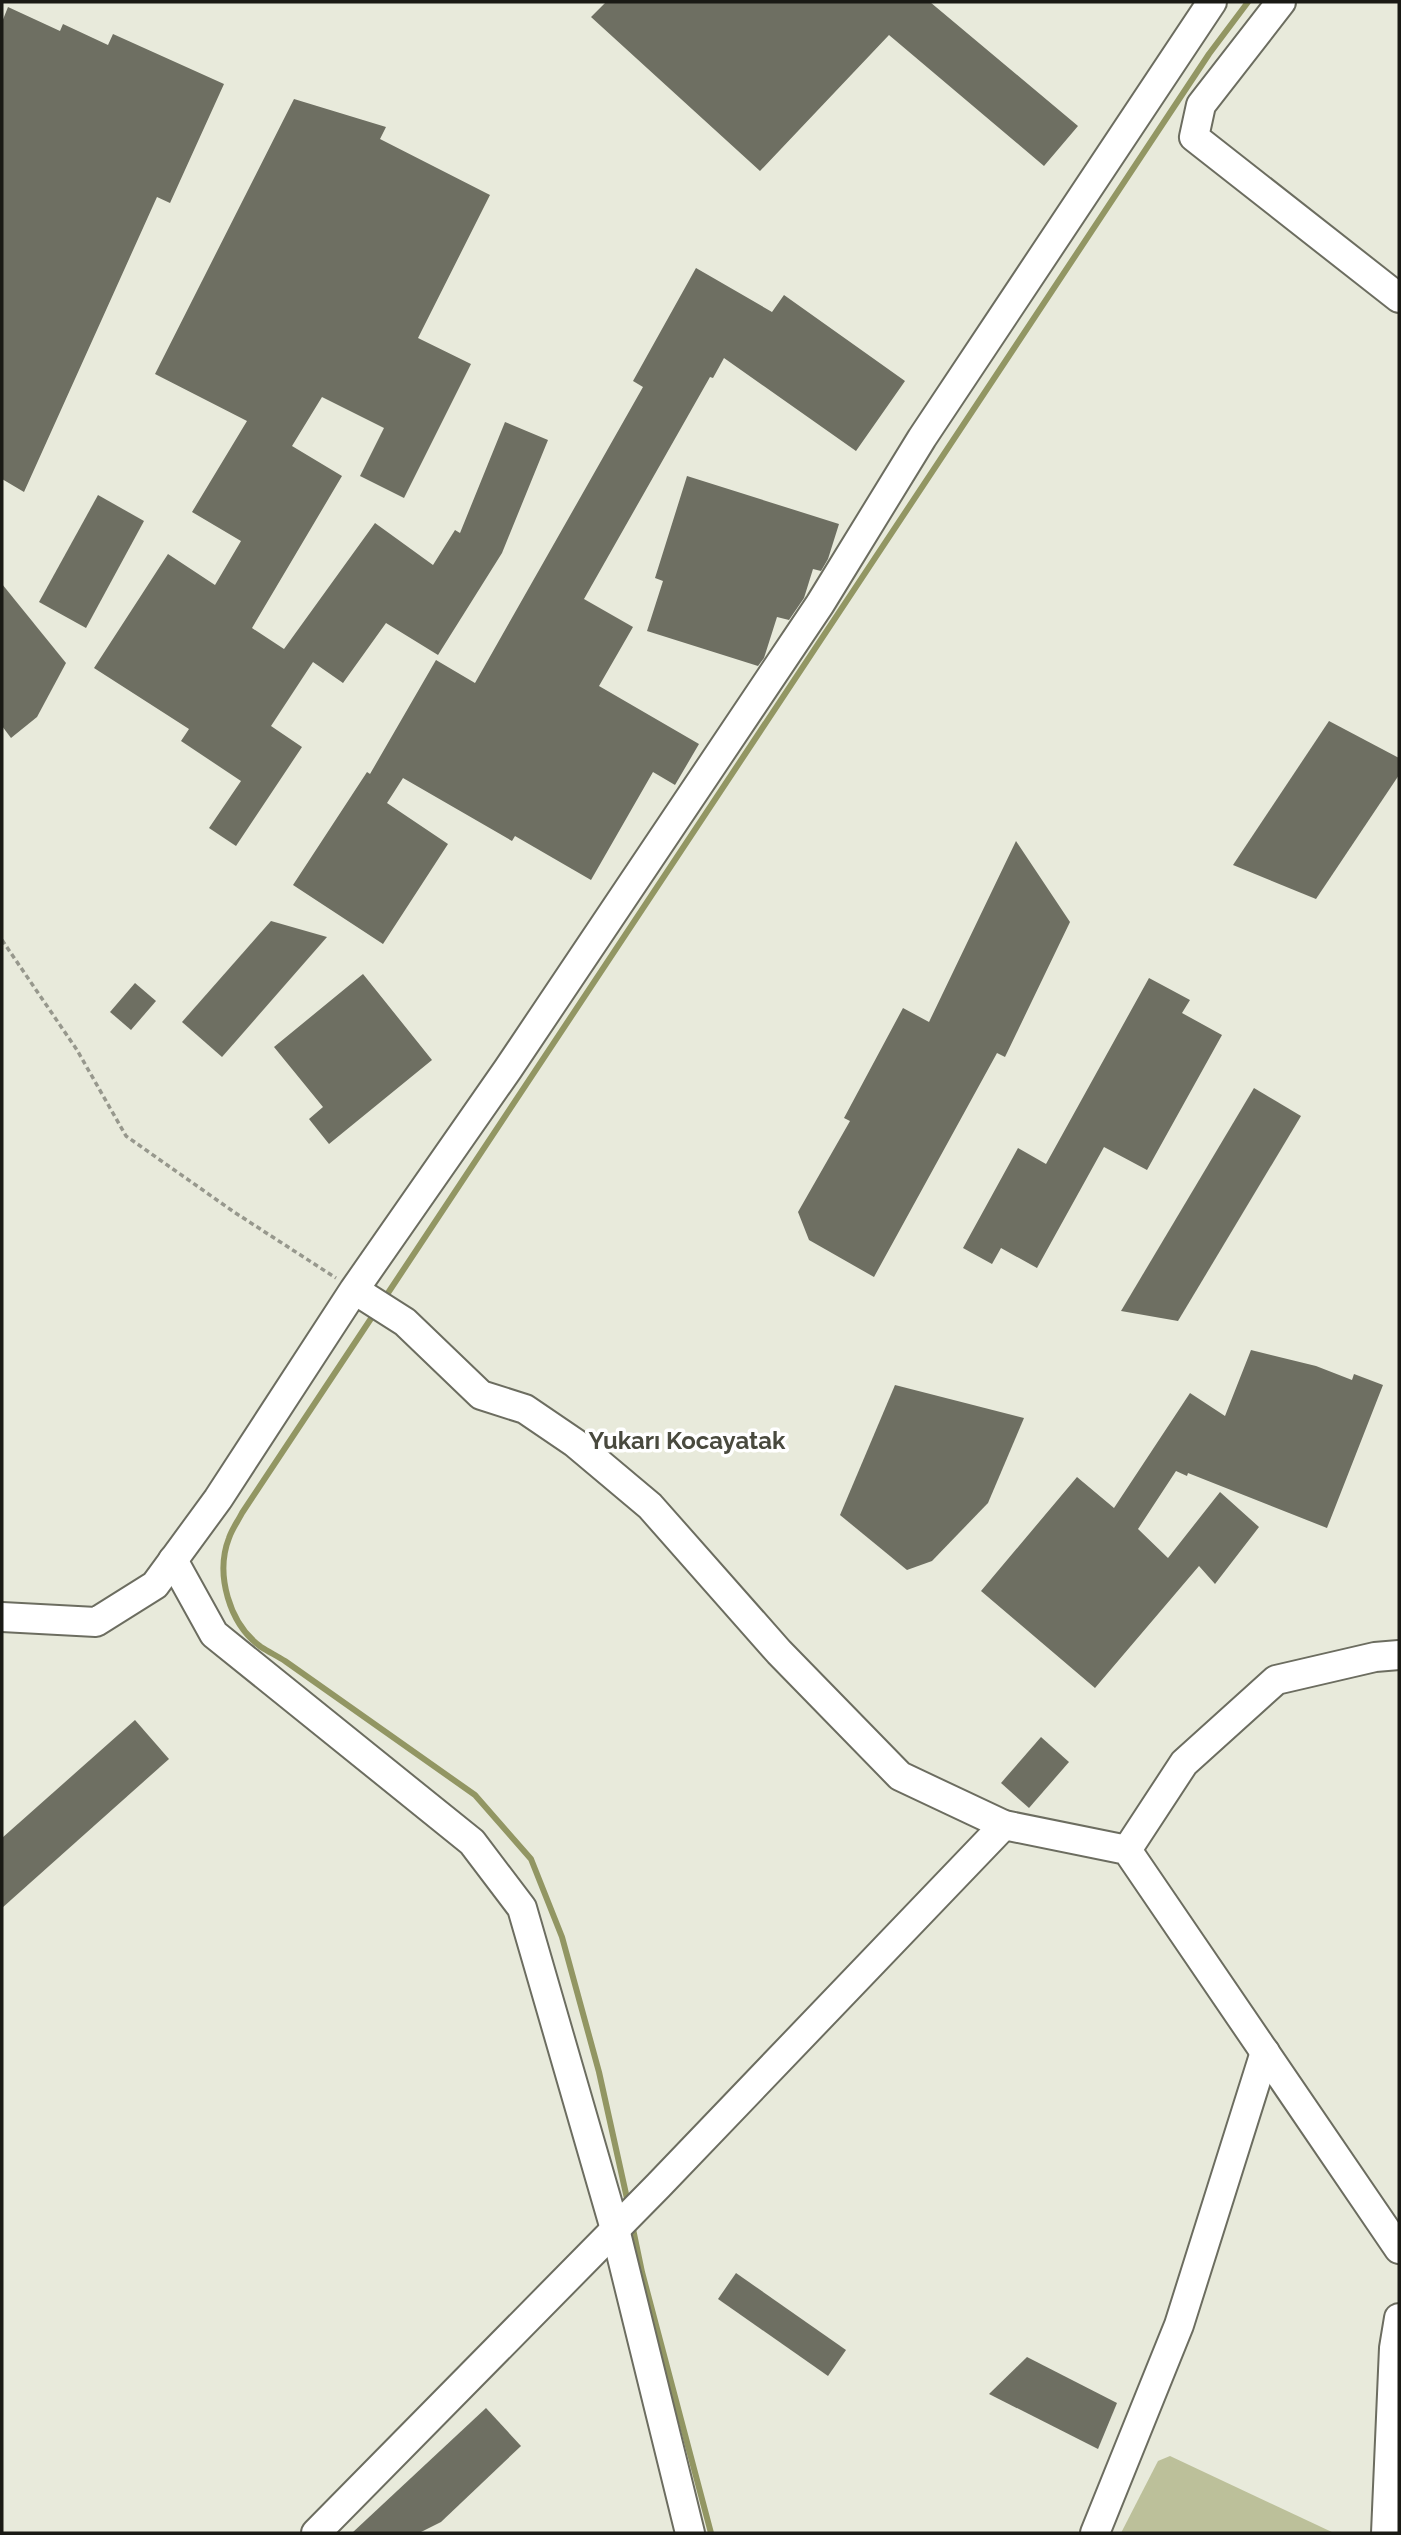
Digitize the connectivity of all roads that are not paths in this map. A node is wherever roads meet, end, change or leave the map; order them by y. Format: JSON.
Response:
{"nodes":[{"id":1,"x":1212,"y":2,"type":"edge"},
{"id":2,"x":1281,"y":2,"type":"edge"},
{"id":3,"x":1398,"y":294,"type":"edge"},
{"id":4,"x":358,"y":1292,"type":"junction"},
{"id":5,"x":173,"y":1560,"type":"junction"},
{"id":6,"x":2,"y":1617,"type":"edge"},
{"id":7,"x":1399,"y":1655,"type":"edge"},
{"id":8,"x":1004,"y":1825,"type":"junction"},
{"id":9,"x":1127,"y":1850,"type":"junction"},
{"id":10,"x":1265,"y":2052,"type":"junction"},
{"id":11,"x":615,"y":2229,"type":"junction"},
{"id":12,"x":1399,"y":2249,"type":"edge"},
{"id":13,"x":1399,"y":2318,"type":"edge"},
{"id":14,"x":316,"y":2533,"type":"edge"},
{"id":15,"x":690,"y":2533,"type":"edge"},
{"id":16,"x":1095,"y":2533,"type":"edge"},
{"id":17,"x":1386,"y":2533,"type":"edge"}],
"edges":[{"from":1,"to":4,"type":"street"},
{"from":2,"to":3,"type":"street"},
{"from":4,"to":5,"type":"street"},
{"from":4,"to":8,"type":"street"},
{"from":5,"to":6,"type":"street"},
{"from":5,"to":11,"type":"street"},
{"from":7,"to":9,"type":"street"},
{"from":8,"to":9,"type":"street"},
{"from":8,"to":11,"type":"street"},
{"from":9,"to":10,"type":"street"},
{"from":10,"to":12,"type":"street"},
{"from":10,"to":16,"type":"street"},
{"from":11,"to":14,"type":"street"},
{"from":11,"to":15,"type":"street"},
{"from":13,"to":17,"type":"street"}]}
